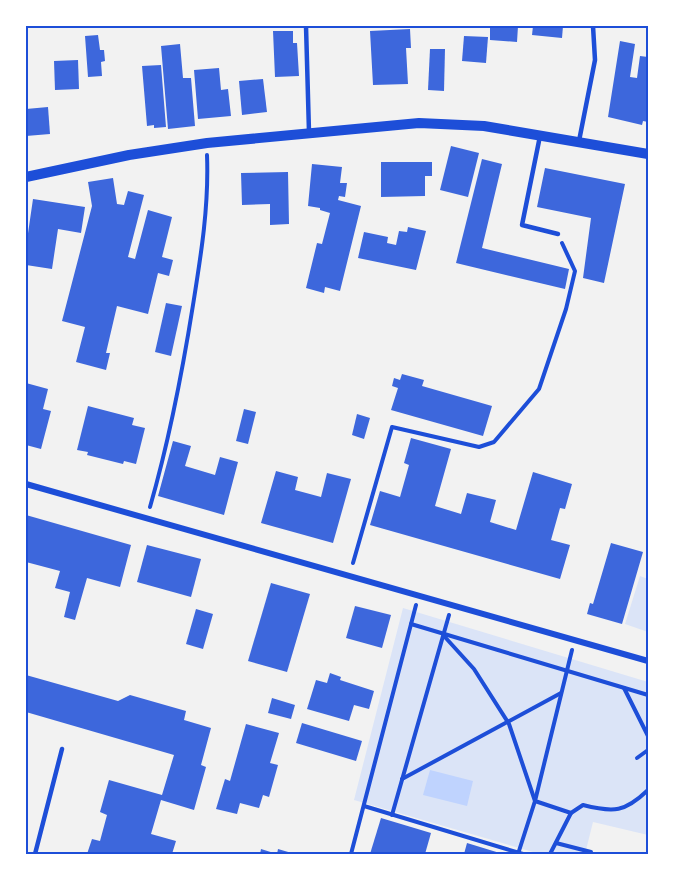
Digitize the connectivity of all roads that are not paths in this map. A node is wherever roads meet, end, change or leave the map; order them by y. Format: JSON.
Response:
{"nodes":[{"id":1,"x":306,"y":26,"type":"edge"},
{"id":2,"x":593,"y":26,"type":"edge"},
{"id":3,"x":309,"y":132,"type":"junction"},
{"id":4,"x":541,"y":134,"type":"junction"},
{"id":5,"x":579,"y":141,"type":"junction"},
{"id":6,"x":648,"y":154,"type":"edge"},
{"id":7,"x":26,"y":177,"type":"edge"},
{"id":8,"x":558,"y":234,"type":"road end"},
{"id":9,"x":26,"y":484,"type":"edge"},
{"id":10,"x":648,"y":662,"type":"edge"},
{"id":11,"x":62,"y":749,"type":"dead end"},
{"id":12,"x":35,"y":855,"type":"edge"}],
"edges":[{"from":1,"to":3,"type":"lane"},
{"from":2,"to":5,"type":"lane"},
{"from":3,"to":4,"type":"street"},
{"from":3,"to":7,"type":"street"},
{"from":4,"to":5,"type":"street"},
{"from":4,"to":8,"type":"lane"},
{"from":5,"to":6,"type":"street"},
{"from":9,"to":10,"type":"street"},
{"from":11,"to":12,"type":"lane"}]}
